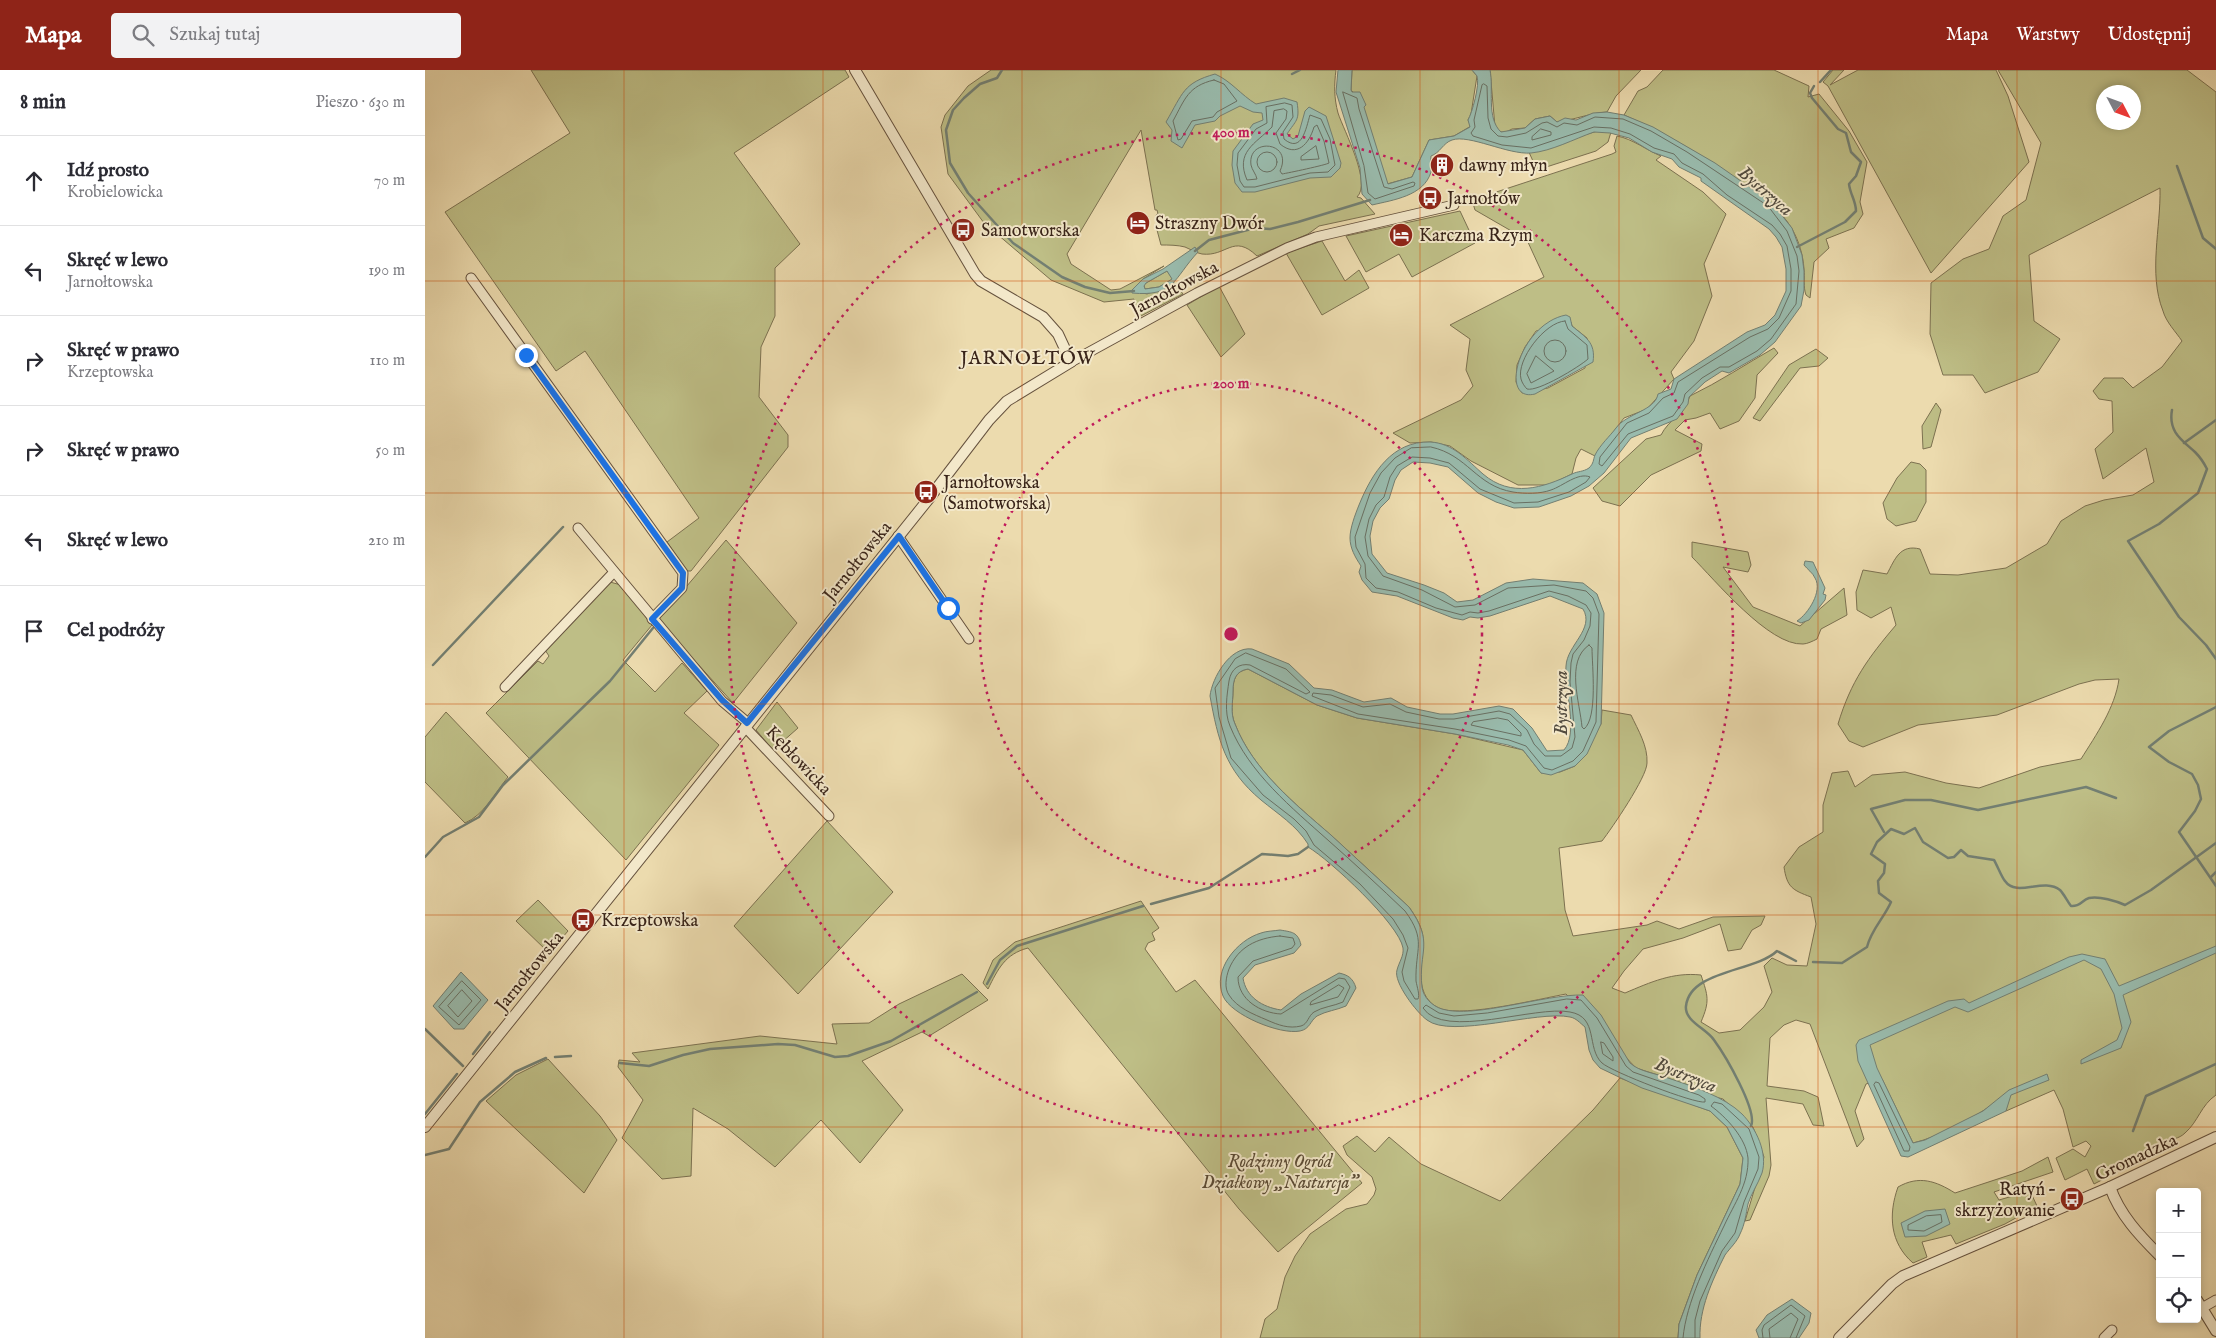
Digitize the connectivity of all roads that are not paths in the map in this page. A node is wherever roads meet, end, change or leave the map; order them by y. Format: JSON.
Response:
{"nodes":[{"id":1,"x":855,"y":70,"type":"edge"},
{"id":2,"x":1454,"y":205,"type":"dead end"},
{"id":3,"x":471,"y":278,"type":"dead end"},
{"id":4,"x":1071,"y":362,"type":"junction"},
{"id":5,"x":578,"y":528,"type":"dead end"},
{"id":6,"x":899,"y":536,"type":"junction"},
{"id":7,"x":614,"y":572,"type":"junction"},
{"id":8,"x":652,"y":619,"type":"junction"},
{"id":9,"x":969,"y":639,"type":"dead end"},
{"id":10,"x":505,"y":688,"type":"dead end"},
{"id":11,"x":746,"y":725,"type":"junction"},
{"id":12,"x":829,"y":816,"type":"dead end"},
{"id":13,"x":425,"y":1127,"type":"edge"},
{"id":14,"x":2216,"y":1137,"type":"edge"},
{"id":15,"x":2110,"y":1187,"type":"junction"},
{"id":16,"x":2156,"y":1252,"type":"edge"},
{"id":17,"x":2216,"y":1300,"type":"edge"},
{"id":18,"x":2201,"y":1304,"type":"edge"},
{"id":19,"x":2201,"y":1306,"type":"edge"},
{"id":20,"x":2112,"y":1330,"type":"dead end"},
{"id":21,"x":2216,"y":1331,"type":"edge"},
{"id":22,"x":1839,"y":1338,"type":"edge"},
{"id":23,"x":2104,"y":1338,"type":"edge"}],
"edges":[{"from":1,"to":4,"type":"street"},
{"from":2,"to":4,"type":"street","name":"Jarnołtowska"},
{"from":3,"to":8,"type":"street"},
{"from":4,"to":6,"type":"street","name":"Jarnołtowska"},
{"from":5,"to":7,"type":"street"},
{"from":6,"to":9,"type":"street"},
{"from":6,"to":11,"type":"street","name":"Jarnołtowska"},
{"from":7,"to":8,"type":"street"},
{"from":7,"to":10,"type":"street"},
{"from":8,"to":11,"type":"street"},
{"from":11,"to":12,"type":"street","name":"Kębłowicka"},
{"from":11,"to":13,"type":"street","name":"Jarnołtowska"},
{"from":14,"to":15,"type":"street","name":"Gromadzka"},
{"from":15,"to":16,"type":"street"},
{"from":15,"to":22,"type":"street","name":"Gromadzka"},
{"from":17,"to":18,"type":"street"},
{"from":19,"to":21,"type":"street"},
{"from":20,"to":23,"type":"street"}]}
